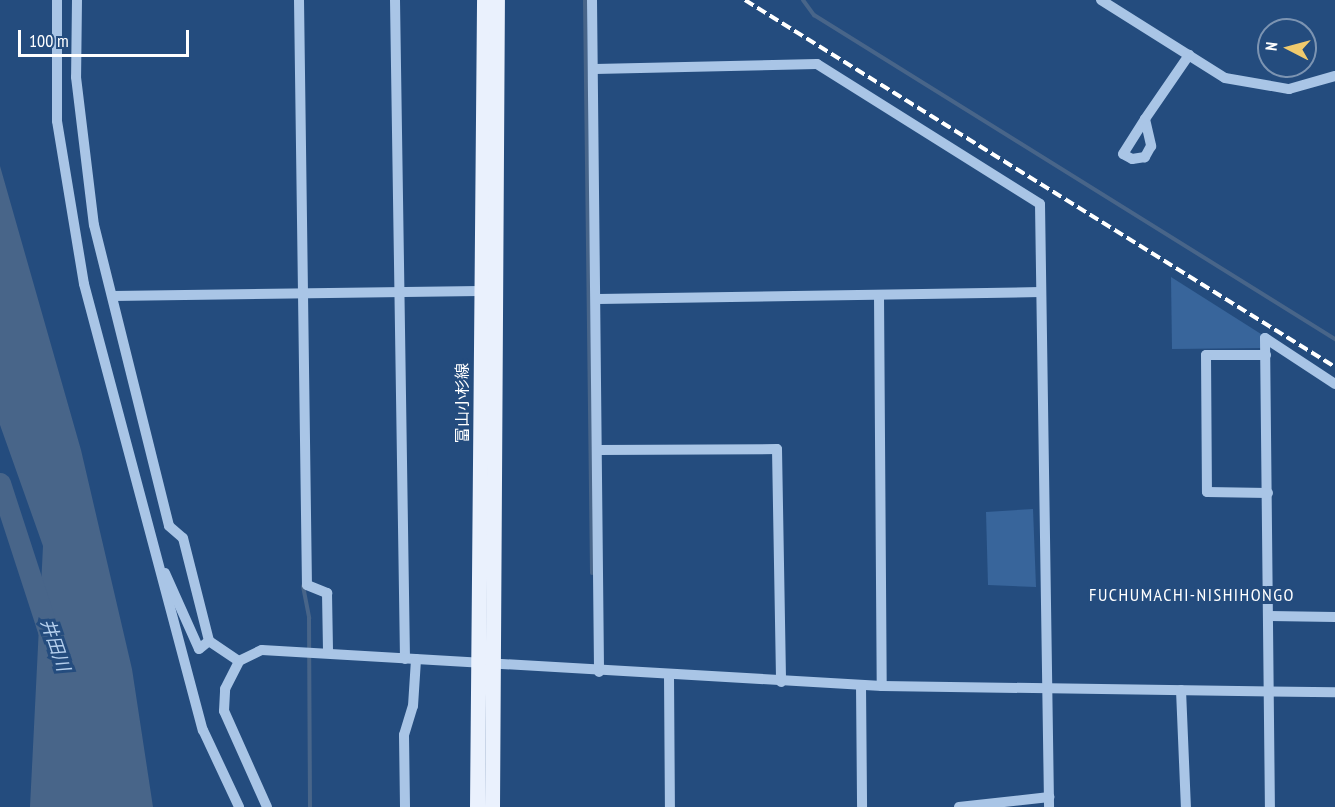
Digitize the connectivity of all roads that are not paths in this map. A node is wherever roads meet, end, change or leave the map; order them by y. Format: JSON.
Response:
{"nodes":[{"id":1,"x":57,"y":0,"type":"edge"},
{"id":2,"x":77,"y":0,"type":"edge"},
{"id":3,"x":299,"y":0,"type":"edge"},
{"id":4,"x":395,"y":0,"type":"edge"},
{"id":5,"x":484,"y":0,"type":"edge"},
{"id":6,"x":497,"y":0,"type":"edge"},
{"id":7,"x":592,"y":0,"type":"edge"},
{"id":8,"x":1101,"y":0,"type":"edge"},
{"id":9,"x":1189,"y":55,"type":"junction"},
{"id":10,"x":595,"y":69,"type":"junction"},
{"id":11,"x":1335,"y":76,"type":"edge"},
{"id":12,"x":1145,"y":119,"type":"dead end"},
{"id":13,"x":480,"y":291,"type":"junction"},
{"id":14,"x":400,"y":292,"type":"junction"},
{"id":15,"x":1041,"y":292,"type":"junction"},
{"id":16,"x":303,"y":294,"type":"junction"},
{"id":17,"x":879,"y":295,"type":"junction"},
{"id":18,"x":113,"y":296,"type":"junction"},
{"id":19,"x":598,"y":298,"type":"junction"},
{"id":20,"x":1266,"y":355,"type":"junction"},
{"id":21,"x":1335,"y":384,"type":"edge"},
{"id":22,"x":597,"y":450,"type":"junction"},
{"id":23,"x":1268,"y":493,"type":"junction"},
{"id":24,"x":160,"y":565,"type":"junction"},
{"id":25,"x":1269,"y":616,"type":"junction"},
{"id":26,"x":1335,"y":616,"type":"edge"},
{"id":27,"x":209,"y":641,"type":"junction"},
{"id":28,"x":328,"y":652,"type":"junction"},
{"id":29,"x":410,"y":659,"type":"junction"},
{"id":30,"x":239,"y":661,"type":"junction"},
{"id":31,"x":485,"y":665,"type":"junction"},
{"id":32,"x":599,"y":672,"type":"junction"},
{"id":33,"x":669,"y":676,"type":"junction"},
{"id":34,"x":781,"y":682,"type":"junction"},
{"id":35,"x":861,"y":685,"type":"junction"},
{"id":36,"x":882,"y":686,"type":"junction"},
{"id":37,"x":1181,"y":690,"type":"junction"},
{"id":38,"x":1271,"y":690,"type":"junction"},
{"id":39,"x":1048,"y":692,"type":"junction"},
{"id":40,"x":1335,"y":692,"type":"edge"},
{"id":41,"x":1049,"y":802,"type":"edge"},
{"id":42,"x":239,"y":807,"type":"edge"},
{"id":43,"x":267,"y":807,"type":"edge"},
{"id":44,"x":405,"y":807,"type":"edge"},
{"id":45,"x":477,"y":807,"type":"edge"},
{"id":46,"x":492,"y":807,"type":"edge"},
{"id":47,"x":670,"y":807,"type":"edge"},
{"id":48,"x":862,"y":807,"type":"edge"},
{"id":49,"x":959,"y":807,"type":"edge"},
{"id":50,"x":1186,"y":807,"type":"edge"},
{"id":51,"x":1270,"y":807,"type":"edge"}],
"edges":[{"from":1,"to":24,"type":"street"},
{"from":2,"to":18,"type":"street"},
{"from":3,"to":16,"type":"street"},
{"from":4,"to":14,"type":"street"},
{"from":5,"to":13,"type":"main road","name":"富山小杉線"},
{"from":6,"to":31,"type":"main road","name":"富山小杉線"},
{"from":7,"to":10,"type":"street"},
{"from":8,"to":9,"type":"street"},
{"from":9,"to":11,"type":"street"},
{"from":9,"to":12,"type":"street"},
{"from":10,"to":15,"type":"street"},
{"from":10,"to":19,"type":"street"},
{"from":13,"to":14,"type":"street"},
{"from":13,"to":31,"type":"main road","name":"富山小杉線"},
{"from":14,"to":16,"type":"street"},
{"from":14,"to":29,"type":"street"},
{"from":15,"to":17,"type":"street"},
{"from":15,"to":39,"type":"street"},
{"from":16,"to":18,"type":"street"},
{"from":16,"to":28,"type":"street"},
{"from":17,"to":19,"type":"street"},
{"from":17,"to":36,"type":"street"},
{"from":18,"to":27,"type":"street"},
{"from":19,"to":22,"type":"street"},
{"from":20,"to":21,"type":"street"},
{"from":20,"to":23,"type":"street"},
{"from":20,"to":23,"type":"street"},
{"from":22,"to":32,"type":"street"},
{"from":22,"to":34,"type":"street"},
{"from":23,"to":25,"type":"street"},
{"from":24,"to":27,"type":"street"},
{"from":24,"to":42,"type":"street"},
{"from":25,"to":26,"type":"street"},
{"from":25,"to":38,"type":"street"},
{"from":27,"to":30,"type":"street"},
{"from":28,"to":29,"type":"street"},
{"from":28,"to":30,"type":"street"},
{"from":29,"to":31,"type":"street"},
{"from":29,"to":44,"type":"street"},
{"from":30,"to":43,"type":"street"},
{"from":31,"to":32,"type":"street"},
{"from":31,"to":45,"type":"main road","name":"富山小杉線"},
{"from":31,"to":46,"type":"main road","name":"富山小杉線"},
{"from":32,"to":33,"type":"street"},
{"from":33,"to":34,"type":"street"},
{"from":33,"to":47,"type":"street"},
{"from":34,"to":35,"type":"street"},
{"from":35,"to":36,"type":"street"},
{"from":35,"to":48,"type":"street"},
{"from":36,"to":39,"type":"street"},
{"from":37,"to":38,"type":"street"},
{"from":37,"to":39,"type":"street"},
{"from":37,"to":50,"type":"street"},
{"from":38,"to":40,"type":"street"},
{"from":38,"to":51,"type":"street"},
{"from":39,"to":41,"type":"street"},
{"from":41,"to":49,"type":"street"}]}
